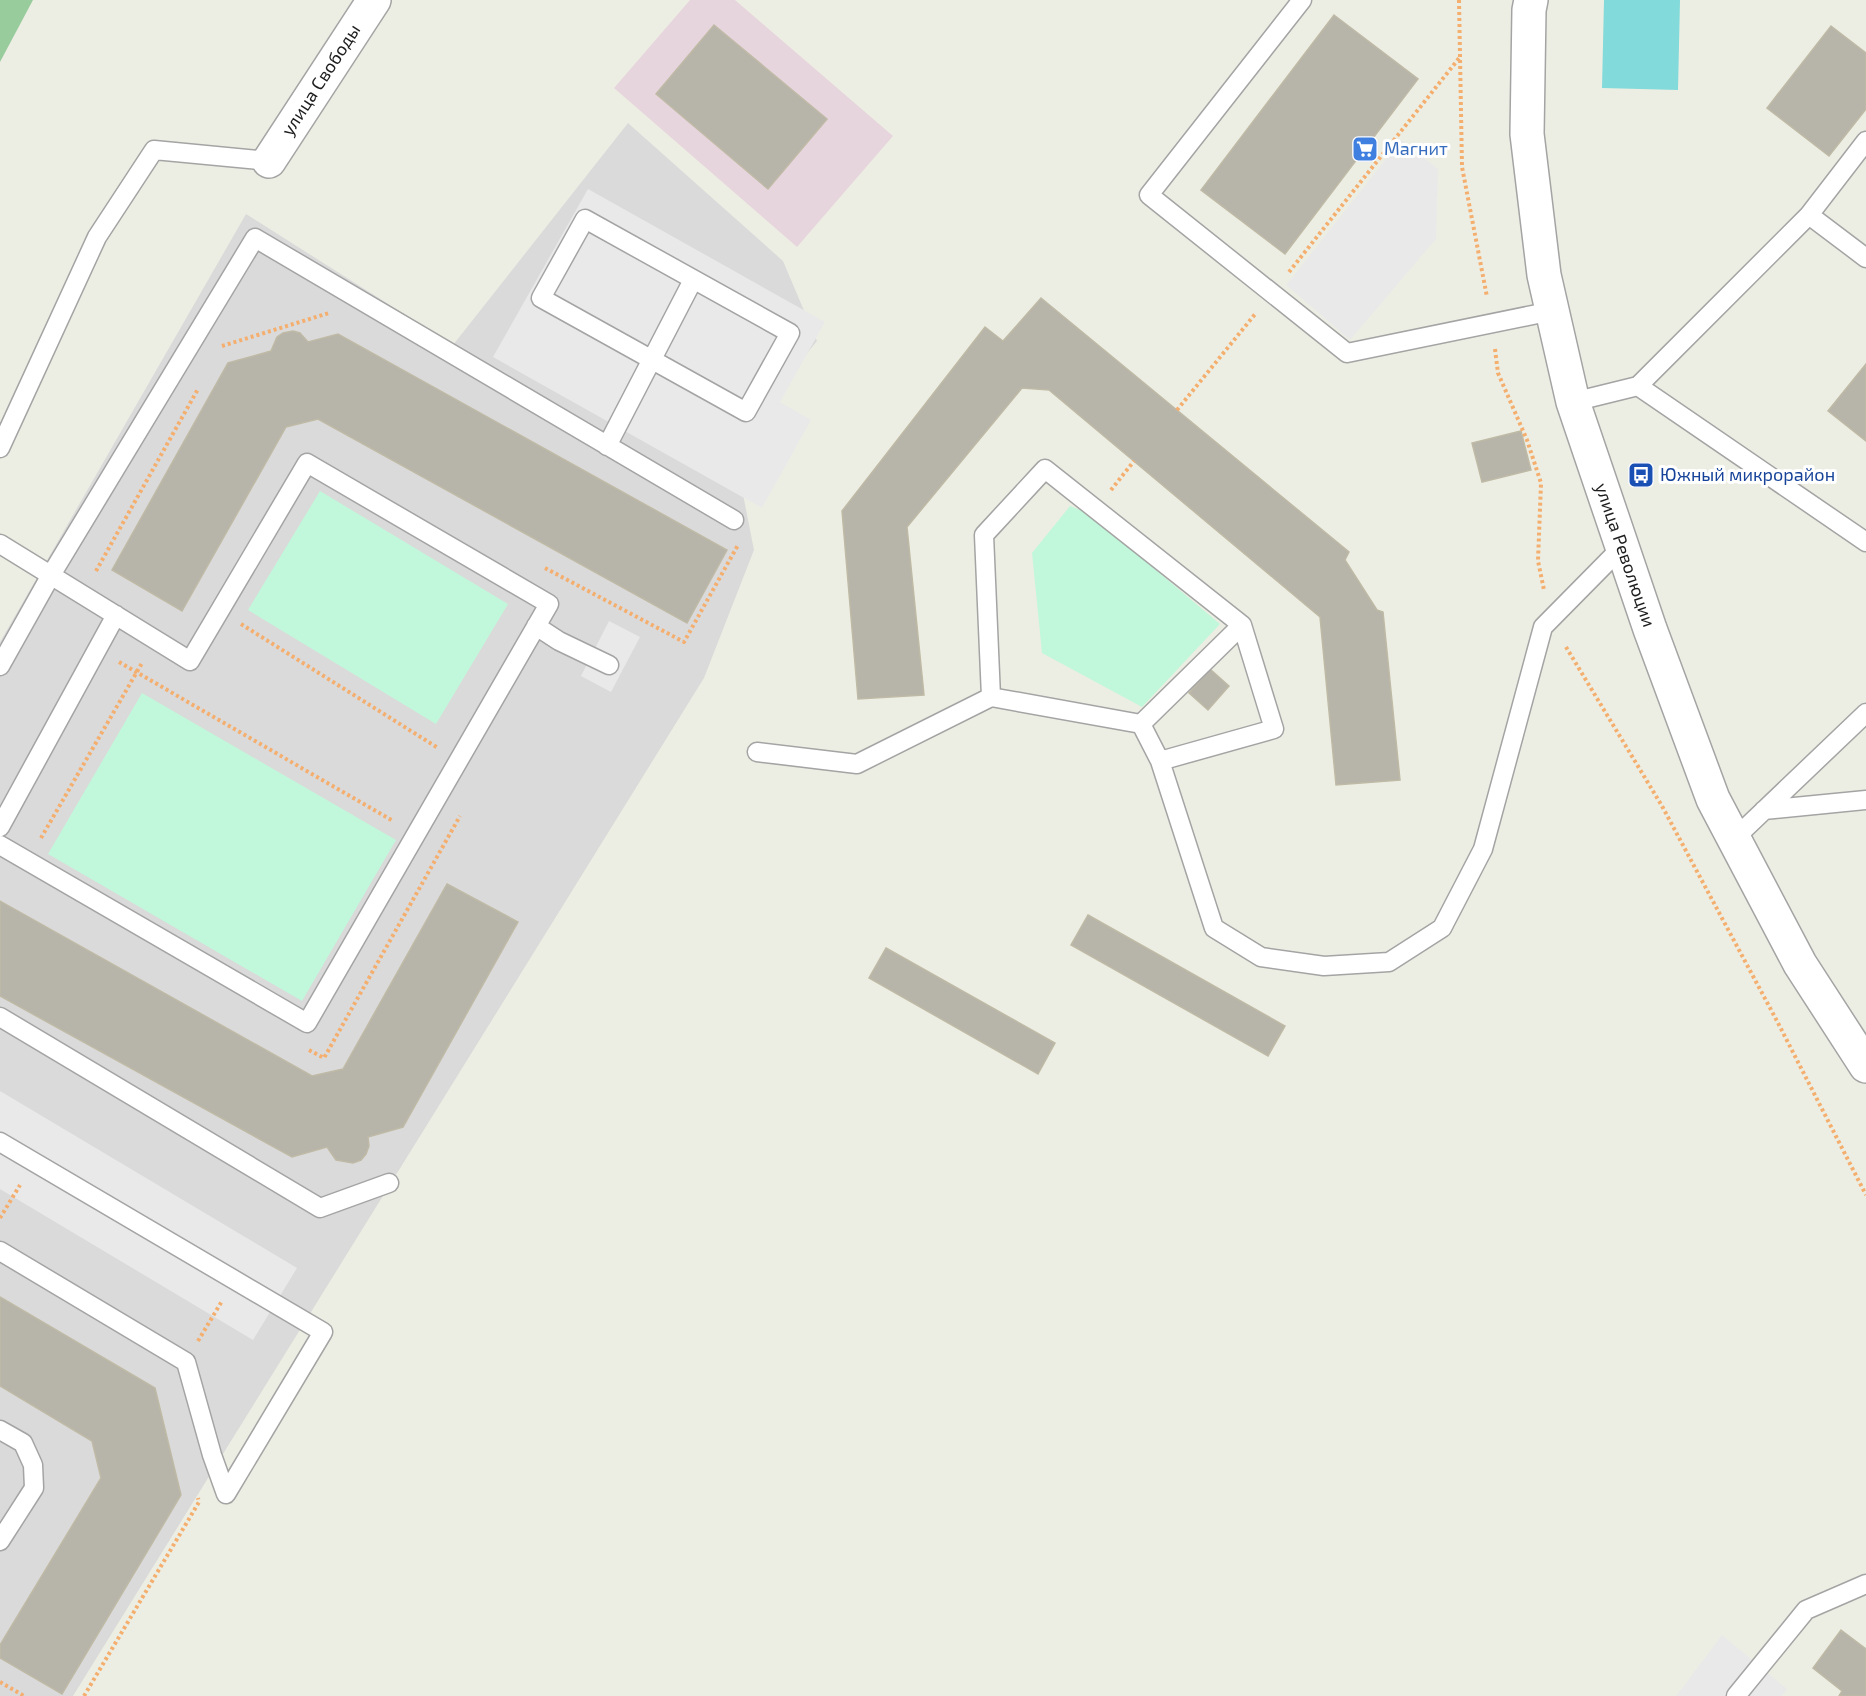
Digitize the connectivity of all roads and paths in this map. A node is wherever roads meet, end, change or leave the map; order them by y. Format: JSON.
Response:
{"nodes":[{"id":1,"x":374,"y":0,"type":"edge"},
{"id":2,"x":1302,"y":0,"type":"edge"},
{"id":3,"x":1531,"y":0,"type":"edge"},
{"id":4,"x":1460,"y":57,"type":"dead end"},
{"id":5,"x":1866,"y":141,"type":"edge"},
{"id":6,"x":269,"y":161,"type":"joint"},
{"id":7,"x":1809,"y":214,"type":"junction"},
{"id":8,"x":1866,"y":258,"type":"edge"},
{"id":9,"x":693,"y":280,"type":"junction"},
{"id":10,"x":1272,"y":293,"type":"junction"},
{"id":11,"x":1552,"y":311,"type":"junction"},
{"id":12,"x":652,"y":360,"type":"junction"},
{"id":13,"x":1638,"y":386,"type":"junction"},
{"id":14,"x":1573,"y":402,"type":"junction"},
{"id":15,"x":1177,"y":410,"type":"dead end"},
{"id":16,"x":607,"y":446,"type":"junction"},
{"id":17,"x":0,"y":448,"type":"edge"},
{"id":18,"x":1134,"y":461,"type":"dead end"},
{"id":19,"x":1096,"y":509,"type":"junction"},
{"id":20,"x":734,"y":520,"type":"dead end"},
{"id":21,"x":1866,"y":542,"type":"edge"},
{"id":22,"x":0,"y":544,"type":"edge"},
{"id":23,"x":1622,"y":547,"type":"junction"},
{"id":24,"x":544,"y":567,"type":"dead end"},
{"id":25,"x":51,"y":575,"type":"junction"},
{"id":26,"x":530,"y":593,"type":"junction"},
{"id":27,"x":220,"y":610,"type":"junction"},
{"id":28,"x":116,"y":615,"type":"junction"},
{"id":29,"x":1242,"y":625,"type":"junction"},
{"id":30,"x":536,"y":626,"type":"junction"},
{"id":31,"x":155,"y":639,"type":"junction"},
{"id":32,"x":97,"y":649,"type":"junction"},
{"id":33,"x":609,"y":665,"type":"dead end"},
{"id":34,"x":0,"y":666,"type":"edge"},
{"id":35,"x":136,"y":672,"type":"junction"},
{"id":36,"x":991,"y":697,"type":"junction"},
{"id":37,"x":1866,"y":713,"type":"edge"},
{"id":38,"x":1141,"y":724,"type":"junction"},
{"id":39,"x":444,"y":738,"type":"dead end"},
{"id":40,"x":757,"y":752,"type":"dead end"},
{"id":41,"x":1160,"y":761,"type":"junction"},
{"id":42,"x":1866,"y":800,"type":"edge"},
{"id":43,"x":466,"y":807,"type":"dead end"},
{"id":44,"x":1764,"y":810,"type":"junction"},
{"id":45,"x":0,"y":827,"type":"edge"},
{"id":46,"x":416,"y":835,"type":"junction"},
{"id":47,"x":1734,"y":839,"type":"junction"},
{"id":48,"x":0,"y":845,"type":"edge"},
{"id":49,"x":442,"y":849,"type":"junction"},
{"id":50,"x":28,"y":861,"type":"junction"},
{"id":51,"x":0,"y":1017,"type":"edge"},
{"id":52,"x":303,"y":1047,"type":"dead end"},
{"id":53,"x":1866,"y":1066,"type":"edge"},
{"id":54,"x":0,"y":1142,"type":"edge"},
{"id":55,"x":34,"y":1161,"type":"junction"},
{"id":56,"x":389,"y":1183,"type":"dead end"},
{"id":57,"x":0,"y":1218,"type":"edge"},
{"id":58,"x":0,"y":1251,"type":"edge"},
{"id":59,"x":235,"y":1280,"type":"junction"},
{"id":60,"x":186,"y":1362,"type":"junction"},
{"id":61,"x":0,"y":1430,"type":"edge"},
{"id":62,"x":196,"y":1491,"type":"dead end"},
{"id":63,"x":0,"y":1541,"type":"edge"},
{"id":64,"x":1866,"y":1584,"type":"edge"},
{"id":65,"x":0,"y":1682,"type":"edge"},
{"id":66,"x":24,"y":1696,"type":"edge"},
{"id":67,"x":84,"y":1696,"type":"edge"},
{"id":68,"x":1736,"y":1696,"type":"edge"}],
"edges":[{"from":1,"to":6,"type":"street","name":"улица Свободы"},
{"from":2,"to":10,"type":"lane"},
{"from":3,"to":11,"type":"street","name":"улица Революции"},
{"from":4,"to":10,"type":"path"},
{"from":5,"to":7,"type":"lane"},
{"from":6,"to":17,"type":"lane"},
{"from":7,"to":8,"type":"lane"},
{"from":7,"to":13,"type":"lane"},
{"from":9,"to":12,"type":"lane"},
{"from":9,"to":12,"type":"lane"},
{"from":9,"to":12,"type":"lane"},
{"from":10,"to":11,"type":"lane"},
{"from":10,"to":15,"type":"path"},
{"from":11,"to":14,"type":"street","name":"улица Революции"},
{"from":12,"to":16,"type":"lane"},
{"from":13,"to":14,"type":"lane"},
{"from":13,"to":21,"type":"lane"},
{"from":14,"to":23,"type":"street","name":"улица Революции"},
{"from":16,"to":20,"type":"lane"},
{"from":16,"to":25,"type":"lane"},
{"from":18,"to":19,"type":"path"},
{"from":19,"to":29,"type":"lane"},
{"from":19,"to":36,"type":"lane"},
{"from":22,"to":25,"type":"lane"},
{"from":23,"to":41,"type":"lane"},
{"from":23,"to":47,"type":"street","name":"улица Революции"},
{"from":24,"to":26,"type":"path"},
{"from":25,"to":28,"type":"lane"},
{"from":25,"to":34,"type":"lane"},
{"from":26,"to":27,"type":"lane"},
{"from":26,"to":30,"type":"lane"},
{"from":27,"to":31,"type":"lane"},
{"from":27,"to":39,"type":"path"},
{"from":28,"to":31,"type":"lane"},
{"from":28,"to":32,"type":"lane"},
{"from":29,"to":38,"type":"lane"},
{"from":29,"to":41,"type":"lane"},
{"from":30,"to":33,"type":"lane"},
{"from":30,"to":46,"type":"lane"},
{"from":31,"to":35,"type":"path"},
{"from":32,"to":35,"type":"path"},
{"from":32,"to":45,"type":"lane"},
{"from":35,"to":46,"type":"path"},
{"from":35,"to":50,"type":"path"},
{"from":36,"to":38,"type":"lane"},
{"from":36,"to":40,"type":"lane"},
{"from":37,"to":44,"type":"lane"},
{"from":38,"to":41,"type":"lane"},
{"from":42,"to":44,"type":"lane"},
{"from":43,"to":49,"type":"path"},
{"from":44,"to":47,"type":"lane"},
{"from":46,"to":49,"type":"path"},
{"from":46,"to":50,"type":"lane"},
{"from":47,"to":53,"type":"street","name":"улица Революции"},
{"from":48,"to":50,"type":"lane"},
{"from":49,"to":52,"type":"path"},
{"from":51,"to":56,"type":"lane"},
{"from":54,"to":55,"type":"lane"},
{"from":55,"to":57,"type":"path"},
{"from":55,"to":59,"type":"lane"},
{"from":58,"to":60,"type":"lane"},
{"from":59,"to":60,"type":"path"},
{"from":59,"to":60,"type":"lane"},
{"from":61,"to":63,"type":"lane"},
{"from":62,"to":67,"type":"path"},
{"from":64,"to":68,"type":"lane"},
{"from":65,"to":66,"type":"path"}]}
